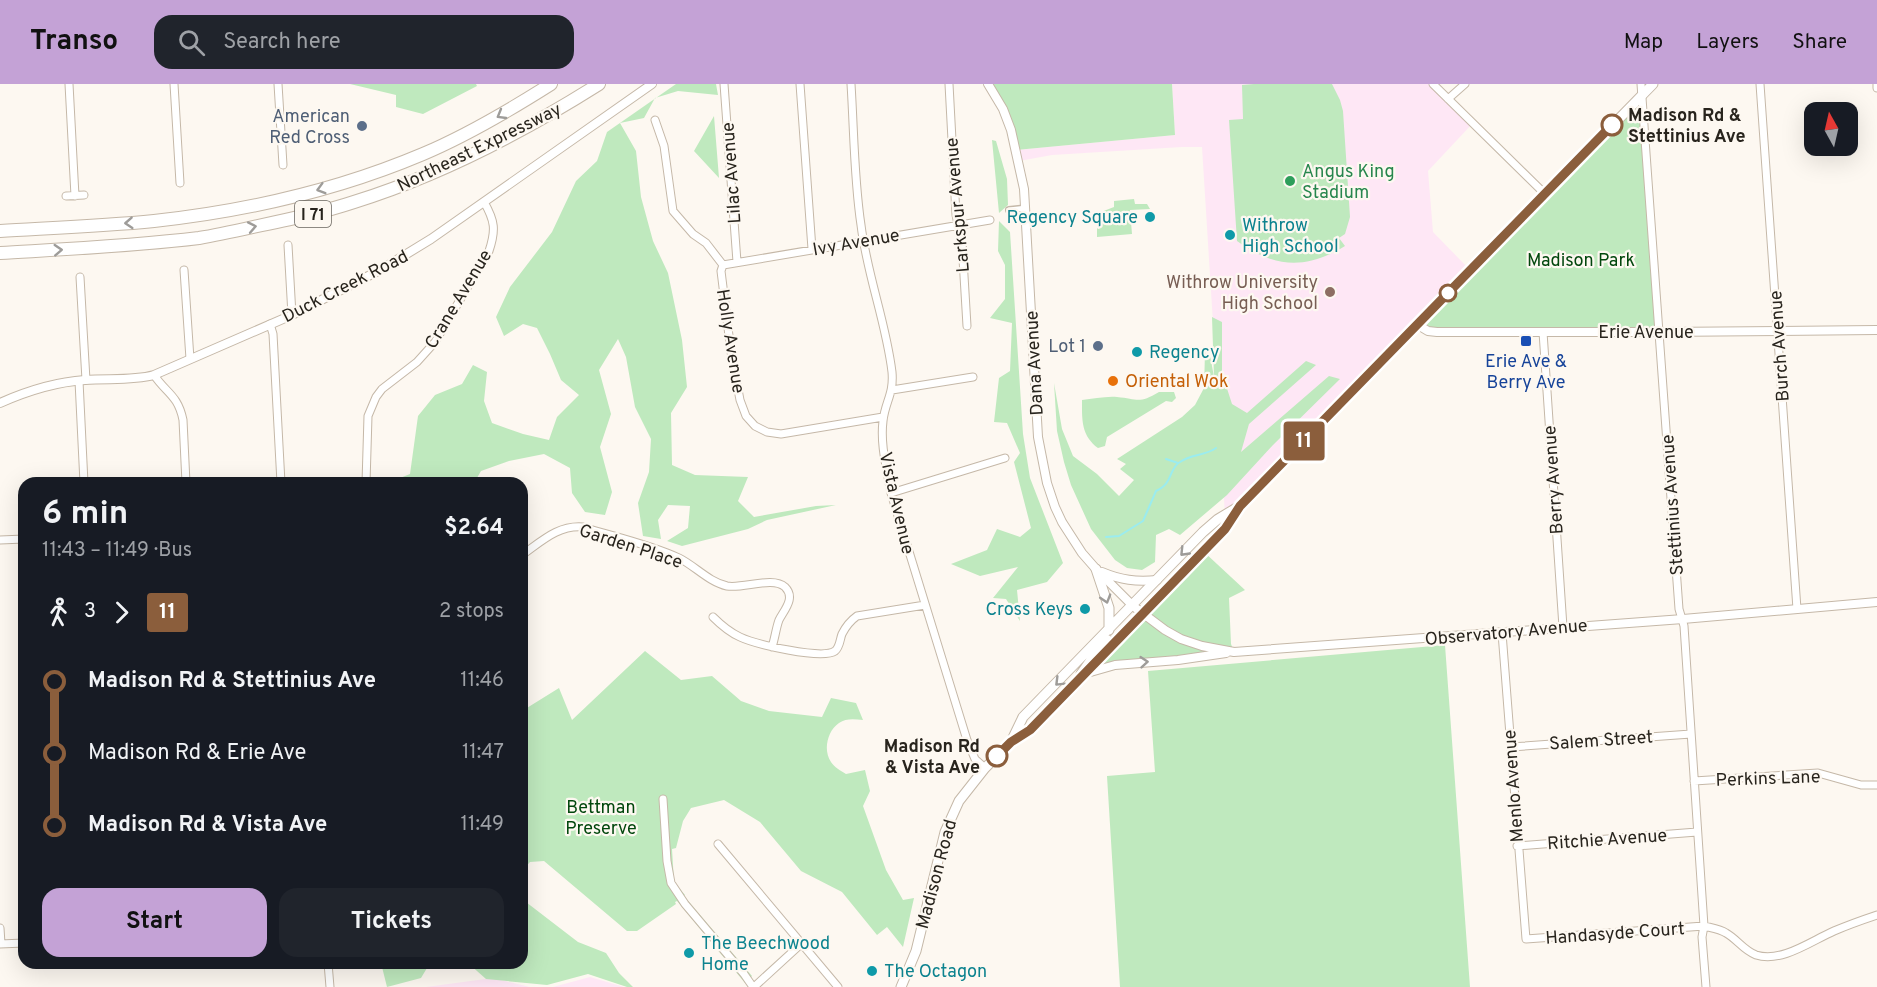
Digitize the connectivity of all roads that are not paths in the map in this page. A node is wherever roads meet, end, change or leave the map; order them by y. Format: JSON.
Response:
{"nodes":[{"id":1,"x":69,"y":84,"type":"edge"},
{"id":2,"x":174,"y":84,"type":"edge"},
{"id":3,"x":278,"y":84,"type":"edge"},
{"id":4,"x":551,"y":84,"type":"edge"},
{"id":5,"x":599,"y":84,"type":"edge"},
{"id":6,"x":652,"y":84,"type":"edge"},
{"id":7,"x":724,"y":84,"type":"edge"},
{"id":8,"x":800,"y":84,"type":"edge"},
{"id":9,"x":851,"y":84,"type":"edge"},
{"id":10,"x":949,"y":84,"type":"edge"},
{"id":11,"x":988,"y":84,"type":"edge"},
{"id":12,"x":1433,"y":84,"type":"edge"},
{"id":13,"x":1465,"y":84,"type":"edge"},
{"id":14,"x":1641,"y":84,"type":"edge"},
{"id":15,"x":1653,"y":84,"type":"edge"},
{"id":16,"x":1760,"y":84,"type":"edge"},
{"id":17,"x":1642,"y":96,"type":"junction"},
{"id":18,"x":1448,"y":99,"type":"junction"},
{"id":19,"x":655,"y":120,"type":"dead end"},
{"id":20,"x":283,"y":165,"type":"dead end"},
{"id":21,"x":180,"y":183,"type":"dead end"},
{"id":22,"x":1545,"y":194,"type":"junction"},
{"id":23,"x":84,"y":195,"type":"dead end"},
{"id":24,"x":484,"y":202,"type":"junction"},
{"id":25,"x":1026,"y":208,"type":"junction"},
{"id":26,"x":1009,"y":210,"type":"dead end"},
{"id":27,"x":990,"y":220,"type":"dead end"},
{"id":28,"x":958,"y":225,"type":"junction"},
{"id":29,"x":0,"y":231,"type":"edge"},
{"id":30,"x":863,"y":240,"type":"junction"},
{"id":31,"x":288,"y":245,"type":"dead end"},
{"id":32,"x":812,"y":249,"type":"junction"},
{"id":33,"x":0,"y":253,"type":"edge"},
{"id":34,"x":737,"y":262,"type":"junction"},
{"id":35,"x":723,"y":265,"type":"junction"},
{"id":36,"x":184,"y":270,"type":"dead end"},
{"id":37,"x":80,"y":277,"type":"dead end"},
{"id":38,"x":292,"y":315,"type":"junction"},
{"id":39,"x":270,"y":324,"type":"junction"},
{"id":40,"x":1418,"y":325,"type":"junction"},
{"id":41,"x":967,"y":326,"type":"dead end"},
{"id":42,"x":1877,"y":330,"type":"edge"},
{"id":43,"x":1543,"y":332,"type":"junction"},
{"id":44,"x":1660,"y":332,"type":"junction"},
{"id":45,"x":1778,"y":332,"type":"junction"},
{"id":46,"x":190,"y":359,"type":"junction"},
{"id":47,"x":154,"y":375,"type":"junction"},
{"id":48,"x":974,"y":377,"type":"dead end"},
{"id":49,"x":82,"y":380,"type":"junction"},
{"id":50,"x":892,"y":390,"type":"junction"},
{"id":51,"x":0,"y":403,"type":"edge"},
{"id":52,"x":884,"y":417,"type":"junction"},
{"id":53,"x":1005,"y":458,"type":"dead end"},
{"id":54,"x":84,"y":477,"type":"edge"},
{"id":55,"x":186,"y":477,"type":"edge"},
{"id":56,"x":281,"y":477,"type":"edge"},
{"id":57,"x":366,"y":477,"type":"edge"},
{"id":58,"x":891,"y":493,"type":"junction"},
{"id":59,"x":1240,"y":506,"type":"junction"},
{"id":60,"x":18,"y":539,"type":"edge"},
{"id":61,"x":0,"y":540,"type":"edge"},
{"id":62,"x":528,"y":551,"type":"edge"},
{"id":63,"x":1096,"y":569,"type":"junction"},
{"id":64,"x":1157,"y":580,"type":"junction"},
{"id":65,"x":1877,"y":602,"type":"edge"},
{"id":66,"x":925,"y":605,"type":"junction"},
{"id":67,"x":1133,"y":606,"type":"junction"},
{"id":68,"x":1797,"y":609,"type":"junction"},
{"id":69,"x":1144,"y":614,"type":"junction"},
{"id":70,"x":713,"y":617,"type":"dead end"},
{"id":71,"x":1683,"y":619,"type":"junction"},
{"id":72,"x":1563,"y":627,"type":"junction"},
{"id":73,"x":1109,"y":630,"type":"junction"},
{"id":74,"x":1502,"y":633,"type":"junction"},
{"id":75,"x":772,"y":647,"type":"junction"},
{"id":76,"x":1234,"y":652,"type":"junction"},
{"id":77,"x":1087,"y":673,"type":"junction"},
{"id":78,"x":1069,"y":691,"type":"junction"},
{"id":79,"x":1691,"y":734,"type":"junction"},
{"id":80,"x":1011,"y":742,"type":"junction"},
{"id":81,"x":1511,"y":747,"type":"junction"},
{"id":82,"x":985,"y":768,"type":"junction"},
{"id":83,"x":1695,"y":781,"type":"junction"},
{"id":84,"x":1877,"y":785,"type":"edge"},
{"id":85,"x":663,"y":799,"type":"dead end"},
{"id":86,"x":1697,"y":832,"type":"junction"},
{"id":87,"x":718,"y":844,"type":"dead end"},
{"id":88,"x":1517,"y":846,"type":"junction"},
{"id":89,"x":1877,"y":915,"type":"edge"},
{"id":90,"x":1704,"y":926,"type":"junction"},
{"id":91,"x":0,"y":928,"type":"edge"},
{"id":92,"x":1526,"y":939,"type":"joint"},
{"id":93,"x":18,"y":943,"type":"edge"},
{"id":94,"x":0,"y":944,"type":"edge"},
{"id":95,"x":801,"y":944,"type":"junction"},
{"id":96,"x":328,"y":969,"type":"edge"},
{"id":97,"x":330,"y":987,"type":"edge"},
{"id":98,"x":753,"y":987,"type":"edge"},
{"id":99,"x":838,"y":987,"type":"edge"},
{"id":100,"x":901,"y":987,"type":"edge"},
{"id":101,"x":1706,"y":987,"type":"edge"}],
"edges":[{"from":1,"to":23,"type":"street"},
{"from":2,"to":21,"type":"street"},
{"from":3,"to":20,"type":"street"},
{"from":4,"to":29,"type":"highway","name":"Northeast Expressway","number":"I 71","one_way":true},
{"from":33,"to":5,"type":"highway","name":"Northeast Expressway","number":"I 71","one_way":true},
{"from":6,"to":24,"type":"street","name":"Duck Creek Road"},
{"from":7,"to":34,"type":"street","name":"Lilac Avenue"},
{"from":8,"to":32,"type":"street"},
{"from":9,"to":30,"type":"street","name":"Vista Avenue"},
{"from":10,"to":28,"type":"street","name":"Larkspur Avenue"},
{"from":11,"to":25,"type":"street","name":"Dana Avenue"},
{"from":12,"to":18,"type":"street"},
{"from":13,"to":18,"type":"street"},
{"from":14,"to":17,"type":"street","name":"Stettinius Avenue"},
{"from":15,"to":17,"type":"main road","name":"Madison Road"},
{"from":16,"to":45,"type":"street","name":"Burch Avenue"},
{"from":17,"to":22,"type":"main road","name":"Madison Road"},
{"from":17,"to":44,"type":"street","name":"Stettinius Avenue"},
{"from":18,"to":22,"type":"street"},
{"from":19,"to":35,"type":"street"},
{"from":22,"to":40,"type":"main road","name":"Madison Road"},
{"from":24,"to":38,"type":"street","name":"Duck Creek Road"},
{"from":24,"to":57,"type":"street","name":"Crane Avenue"},
{"from":25,"to":26,"type":"street"},
{"from":25,"to":63,"type":"street","name":"Dana Avenue"},
{"from":27,"to":28,"type":"street","name":"Ivy Avenue"},
{"from":28,"to":30,"type":"street","name":"Ivy Avenue"},
{"from":28,"to":41,"type":"street","name":"Larkspur Avenue"},
{"from":30,"to":32,"type":"street","name":"Ivy Avenue"},
{"from":30,"to":50,"type":"street","name":"Vista Avenue"},
{"from":31,"to":38,"type":"street"},
{"from":32,"to":34,"type":"street","name":"Ivy Avenue"},
{"from":34,"to":35,"type":"street","name":"Ivy Avenue"},
{"from":35,"to":52,"type":"street","name":"Holly Avenue"},
{"from":36,"to":46,"type":"street"},
{"from":37,"to":49,"type":"street"},
{"from":38,"to":39,"type":"street","name":"Duck Creek Road"},
{"from":39,"to":46,"type":"street","name":"Duck Creek Road"},
{"from":39,"to":56,"type":"street"},
{"from":40,"to":43,"type":"street","name":"Erie Avenue"},
{"from":40,"to":59,"type":"main road","name":"Madison Road"},
{"from":42,"to":45,"type":"street","name":"Erie Avenue"},
{"from":43,"to":44,"type":"street","name":"Erie Avenue"},
{"from":43,"to":72,"type":"street","name":"Berry Avenue"},
{"from":44,"to":45,"type":"street","name":"Erie Avenue"},
{"from":44,"to":71,"type":"street","name":"Stettinius Avenue"},
{"from":45,"to":68,"type":"street","name":"Burch Avenue"},
{"from":46,"to":47,"type":"street","name":"Duck Creek Road"},
{"from":47,"to":49,"type":"street","name":"Duck Creek Road"},
{"from":47,"to":55,"type":"street"},
{"from":48,"to":50,"type":"street"},
{"from":49,"to":51,"type":"street","name":"Duck Creek Road"},
{"from":49,"to":54,"type":"street"},
{"from":50,"to":52,"type":"street","name":"Vista Avenue"},
{"from":52,"to":58,"type":"street","name":"Vista Avenue"},
{"from":53,"to":58,"type":"street"},
{"from":58,"to":66,"type":"street","name":"Vista Avenue"},
{"from":59,"to":64,"type":"main road","name":"Madison Road","one_way":true},
{"from":59,"to":69,"type":"main road","name":"Madison Road"},
{"from":60,"to":61,"type":"street"},
{"from":62,"to":75,"type":"street","name":"Garden Place"},
{"from":63,"to":64,"type":"street"},
{"from":63,"to":67,"type":"street","name":"Dana Avenue"},
{"from":63,"to":73,"type":"main road","one_way":true},
{"from":64,"to":67,"type":"main road","name":"Madison Road"},
{"from":65,"to":68,"type":"street","name":"Observatory Avenue"},
{"from":66,"to":75,"type":"street"},
{"from":66,"to":82,"type":"street","name":"Vista Avenue"},
{"from":67,"to":69,"type":"street","name":"Dana Avenue"},
{"from":67,"to":73,"type":"main road","name":"Madison Road"},
{"from":67,"to":78,"type":"main road"},
{"from":68,"to":71,"type":"street","name":"Observatory Avenue"},
{"from":69,"to":76,"type":"street","name":"Observatory Avenue"},
{"from":69,"to":77,"type":"main road","name":"Madison Road"},
{"from":70,"to":75,"type":"street"},
{"from":71,"to":72,"type":"street","name":"Observatory Avenue"},
{"from":71,"to":79,"type":"street","name":"Stettinius Avenue"},
{"from":72,"to":74,"type":"street","name":"Observatory Avenue"},
{"from":73,"to":80,"type":"main road","name":"Madison Road","one_way":true},
{"from":74,"to":76,"type":"street","name":"Observatory Avenue"},
{"from":74,"to":81,"type":"street","name":"Menlo Avenue"},
{"from":77,"to":76,"type":"street","one_way":true},
{"from":77,"to":78,"type":"main road","name":"Madison Road"},
{"from":78,"to":80,"type":"main road","name":"Madison Road"},
{"from":79,"to":81,"type":"street","name":"Salem Street"},
{"from":79,"to":83,"type":"street","name":"Stettinius Avenue"},
{"from":80,"to":82,"type":"main road","name":"Madison Road"},
{"from":81,"to":88,"type":"street","name":"Menlo Avenue"},
{"from":82,"to":100,"type":"main road","name":"Madison Road"},
{"from":83,"to":84,"type":"street","name":"Perkins Lane"},
{"from":83,"to":86,"type":"street","name":"Stettinius Avenue"},
{"from":85,"to":98,"type":"street"},
{"from":86,"to":88,"type":"street","name":"Ritchie Avenue"},
{"from":86,"to":90,"type":"street","name":"Stettinius Avenue"},
{"from":87,"to":95,"type":"street"},
{"from":88,"to":92,"type":"street","name":"Menlo Avenue"},
{"from":89,"to":90,"type":"street"},
{"from":90,"to":92,"type":"street","name":"Handasyde Court"},
{"from":90,"to":101,"type":"street","name":"Stettinius Avenue"},
{"from":91,"to":94,"type":"street"},
{"from":93,"to":94,"type":"street"},
{"from":95,"to":98,"type":"street"},
{"from":95,"to":99,"type":"street"},
{"from":96,"to":97,"type":"street"}]}
